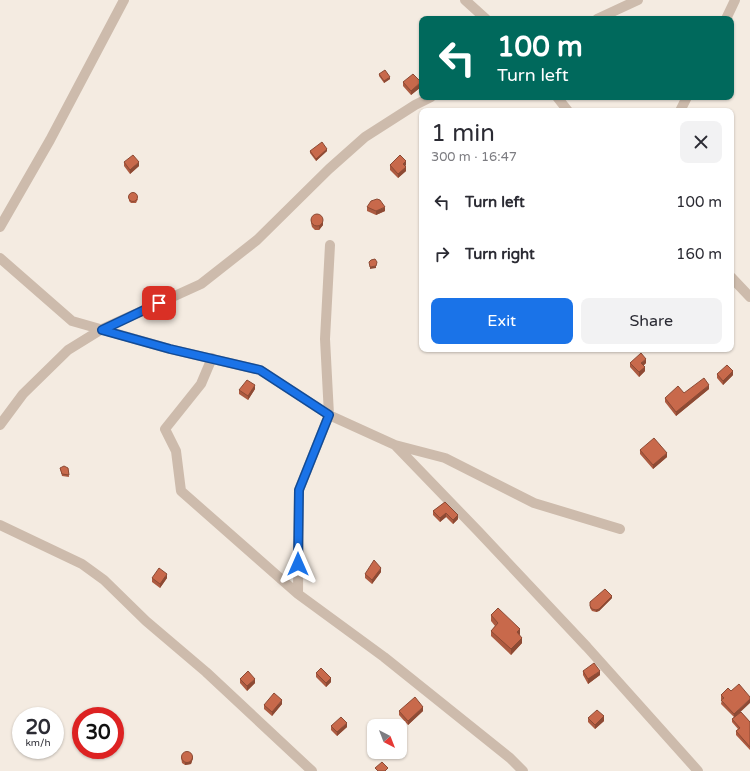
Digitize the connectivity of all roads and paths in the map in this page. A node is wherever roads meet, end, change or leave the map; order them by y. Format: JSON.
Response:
{"nodes":[{"id":1,"x":124,"y":0,"type":"edge"},
{"id":2,"x":465,"y":0,"type":"edge"},
{"id":3,"x":638,"y":0,"type":"edge"},
{"id":4,"x":735,"y":0,"type":"edge"},
{"id":5,"x":483,"y":16,"type":"edge"},
{"id":6,"x":603,"y":16,"type":"edge"},
{"id":7,"x":727,"y":16,"type":"edge"},
{"id":8,"x":425,"y":100,"type":"edge"},
{"id":9,"x":559,"y":100,"type":"edge"},
{"id":10,"x":566,"y":108,"type":"edge"},
{"id":11,"x":0,"y":227,"type":"edge"},
{"id":12,"x":330,"y":245,"type":"dead end"},
{"id":13,"x":0,"y":258,"type":"edge"},
{"id":14,"x":734,"y":280,"type":"edge"},
{"id":15,"x":750,"y":297,"type":"edge"},
{"id":16,"x":102,"y":330,"type":"junction"},
{"id":17,"x":212,"y":358,"type":"junction"},
{"id":18,"x":329,"y":415,"type":"junction"},
{"id":19,"x":0,"y":425,"type":"edge"},
{"id":20,"x":395,"y":445,"type":"junction"},
{"id":21,"x":0,"y":525,"type":"edge"},
{"id":22,"x":620,"y":529,"type":"dead end"},
{"id":23,"x":298,"y":594,"type":"junction"},
{"id":24,"x":312,"y":771,"type":"edge"},
{"id":25,"x":523,"y":771,"type":"edge"},
{"id":26,"x":698,"y":771,"type":"edge"}],
"edges":[{"from":1,"to":11,"type":"street"},
{"from":2,"to":5,"type":"street"},
{"from":3,"to":6,"type":"street"},
{"from":4,"to":7,"type":"street"},
{"from":8,"to":16,"type":"street"},
{"from":9,"to":10,"type":"street"},
{"from":12,"to":18,"type":"street"},
{"from":13,"to":16,"type":"street"},
{"from":14,"to":15,"type":"street"},
{"from":16,"to":17,"type":"street"},
{"from":16,"to":19,"type":"street"},
{"from":17,"to":18,"type":"street"},
{"from":17,"to":23,"type":"street"},
{"from":18,"to":20,"type":"street"},
{"from":18,"to":23,"type":"street"},
{"from":20,"to":22,"type":"street"},
{"from":20,"to":26,"type":"street"},
{"from":21,"to":24,"type":"street"},
{"from":23,"to":25,"type":"street"}]}
